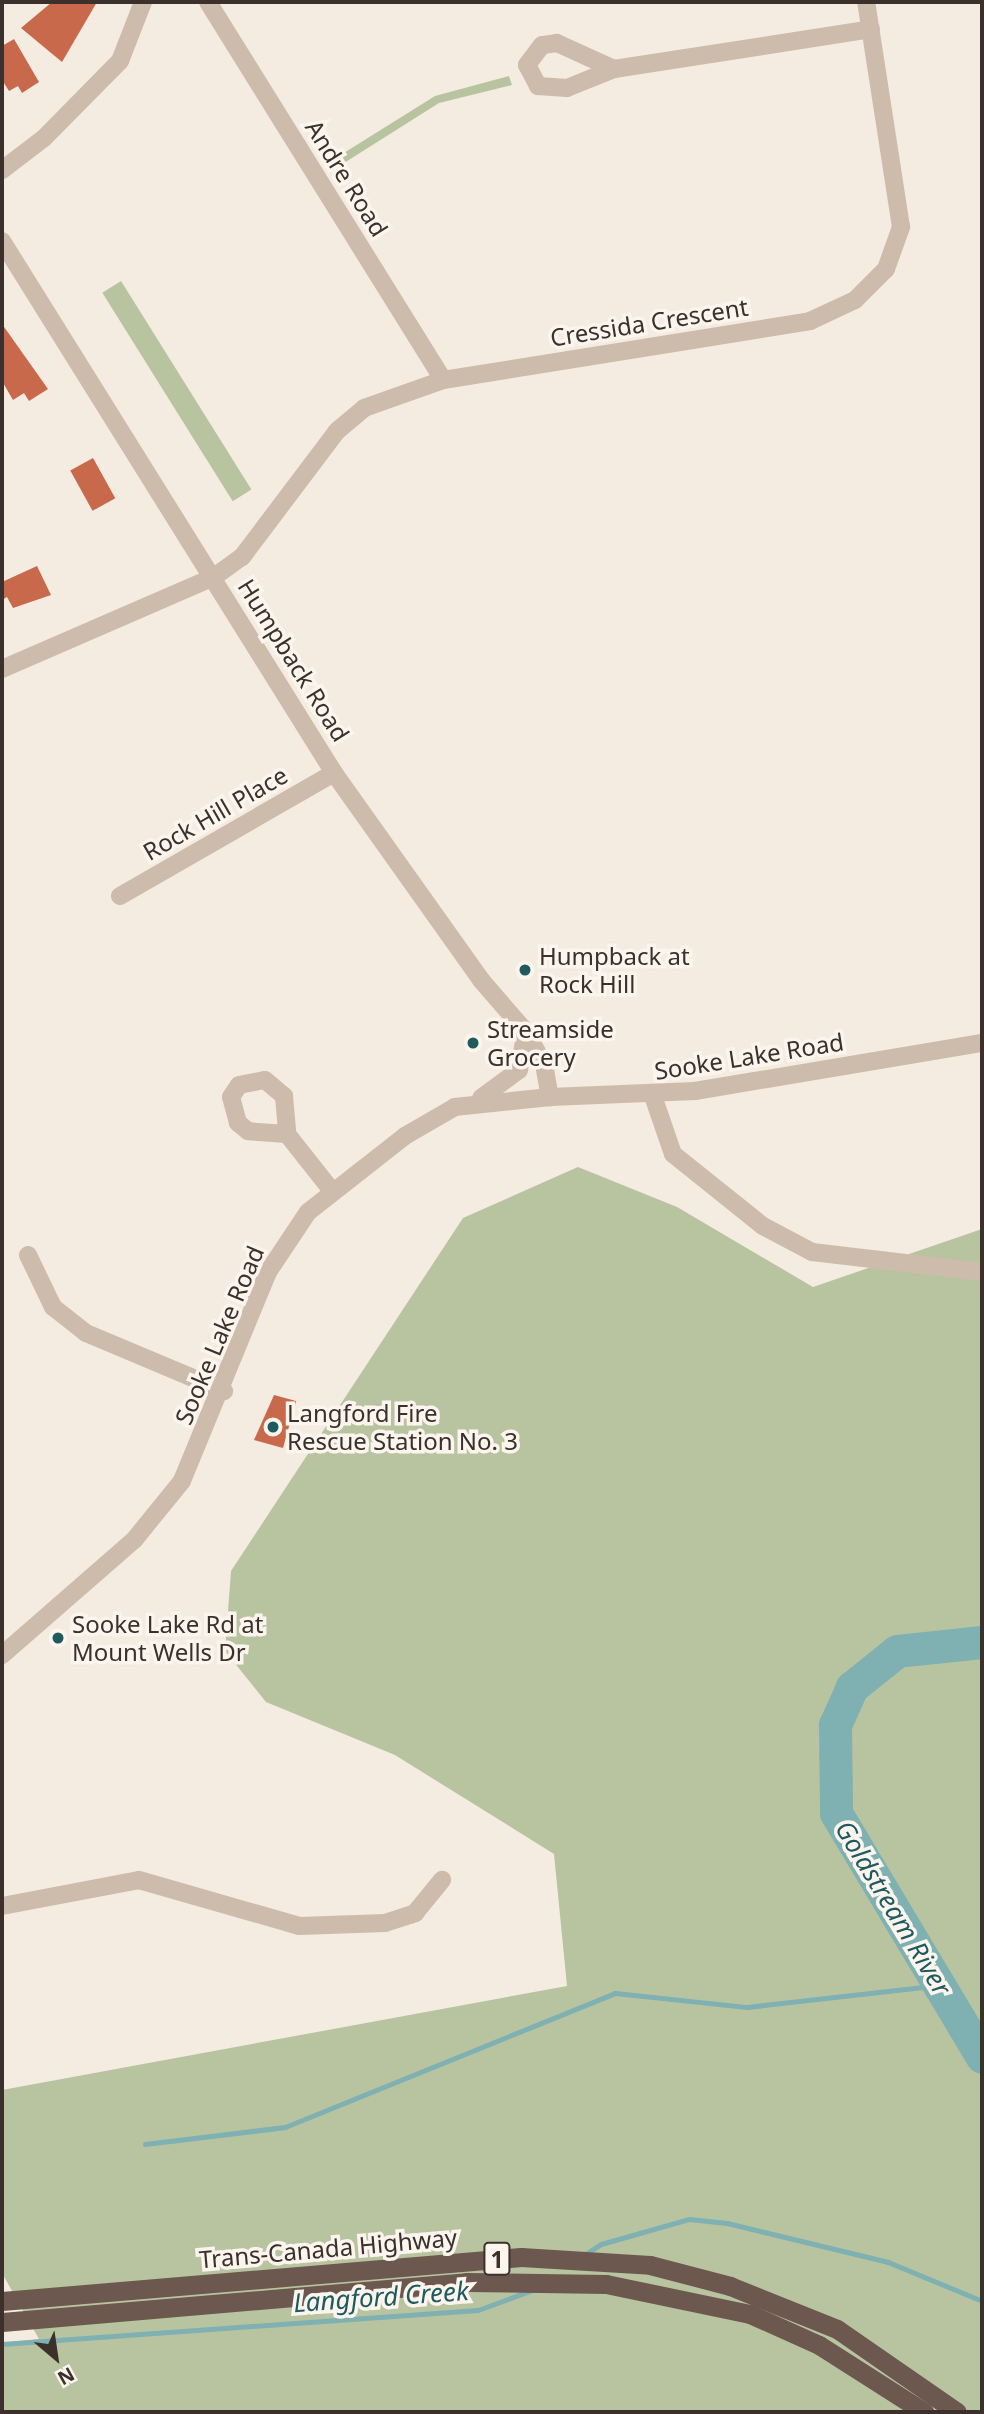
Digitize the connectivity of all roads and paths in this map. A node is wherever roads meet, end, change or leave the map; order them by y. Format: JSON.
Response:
{"nodes":[{"id":1,"x":144,"y":2,"type":"edge"},
{"id":2,"x":208,"y":2,"type":"edge"},
{"id":3,"x":866,"y":2,"type":"edge"},
{"id":4,"x":871,"y":29,"type":"junction"},
{"id":5,"x":614,"y":69,"type":"dead end"},
{"id":6,"x":2,"y":170,"type":"edge"},
{"id":7,"x":2,"y":241,"type":"edge"},
{"id":8,"x":443,"y":380,"type":"junction"},
{"id":9,"x":214,"y":577,"type":"junction"},
{"id":10,"x":2,"y":669,"type":"edge"},
{"id":11,"x":334,"y":773,"type":"junction"},
{"id":12,"x":120,"y":896,"type":"dead end"},
{"id":13,"x":526,"y":1032,"type":"junction"},
{"id":14,"x":982,"y":1043,"type":"edge"},
{"id":15,"x":653,"y":1096,"type":"junction"},
{"id":16,"x":550,"y":1097,"type":"junction"},
{"id":17,"x":476,"y":1101,"type":"junction"},
{"id":18,"x":287,"y":1134,"type":"dead end"},
{"id":19,"x":332,"y":1191,"type":"junction"},
{"id":20,"x":28,"y":1255,"type":"dead end"},
{"id":21,"x":982,"y":1272,"type":"edge"},
{"id":22,"x":224,"y":1391,"type":"junction"},
{"id":23,"x":5,"y":1646,"type":"edge"},
{"id":24,"x":442,"y":1880,"type":"dead end"},
{"id":25,"x":2,"y":1906,"type":"edge"},
{"id":26,"x":2,"y":2301,"type":"edge"},
{"id":27,"x":2,"y":2322,"type":"edge"},
{"id":28,"x":924,"y":2412,"type":"edge"},
{"id":29,"x":957,"y":2412,"type":"edge"}],
"edges":[{"from":1,"to":6,"type":"street"},
{"from":2,"to":8,"type":"street","name":"Andre Road"},
{"from":3,"to":4,"type":"street","name":"Cressida Crescent"},
{"from":4,"to":5,"type":"street"},
{"from":4,"to":8,"type":"street","name":"Cressida Crescent"},
{"from":7,"to":9,"type":"street","name":"Humpback Road"},
{"from":8,"to":9,"type":"street","name":"Cressida Crescent"},
{"from":9,"to":10,"type":"street","name":"Cressida Crescent"},
{"from":9,"to":11,"type":"street","name":"Humpback Road"},
{"from":11,"to":12,"type":"street","name":"Rock Hill Place"},
{"from":11,"to":13,"type":"street","name":"Humpback Road"},
{"from":13,"to":16,"type":"street","name":"Humpback Road"},
{"from":13,"to":17,"type":"street"},
{"from":14,"to":15,"type":"street","name":"Sooke Lake Road"},
{"from":15,"to":16,"type":"street","name":"Sooke Lake Road"},
{"from":15,"to":21,"type":"street"},
{"from":16,"to":17,"type":"street","name":"Sooke Lake Road"},
{"from":17,"to":19,"type":"street","name":"Sooke Lake Road"},
{"from":18,"to":19,"type":"street"},
{"from":19,"to":22,"type":"street","name":"Sooke Lake Road"},
{"from":20,"to":22,"type":"street"},
{"from":22,"to":23,"type":"street","name":"Sooke Lake Road"},
{"from":24,"to":25,"type":"street"},
{"from":26,"to":29,"type":"highway","name":"Trans-Canada Highway","number":"1"},
{"from":27,"to":28,"type":"highway","name":"Trans-Canada Highway","number":"1"}]}
